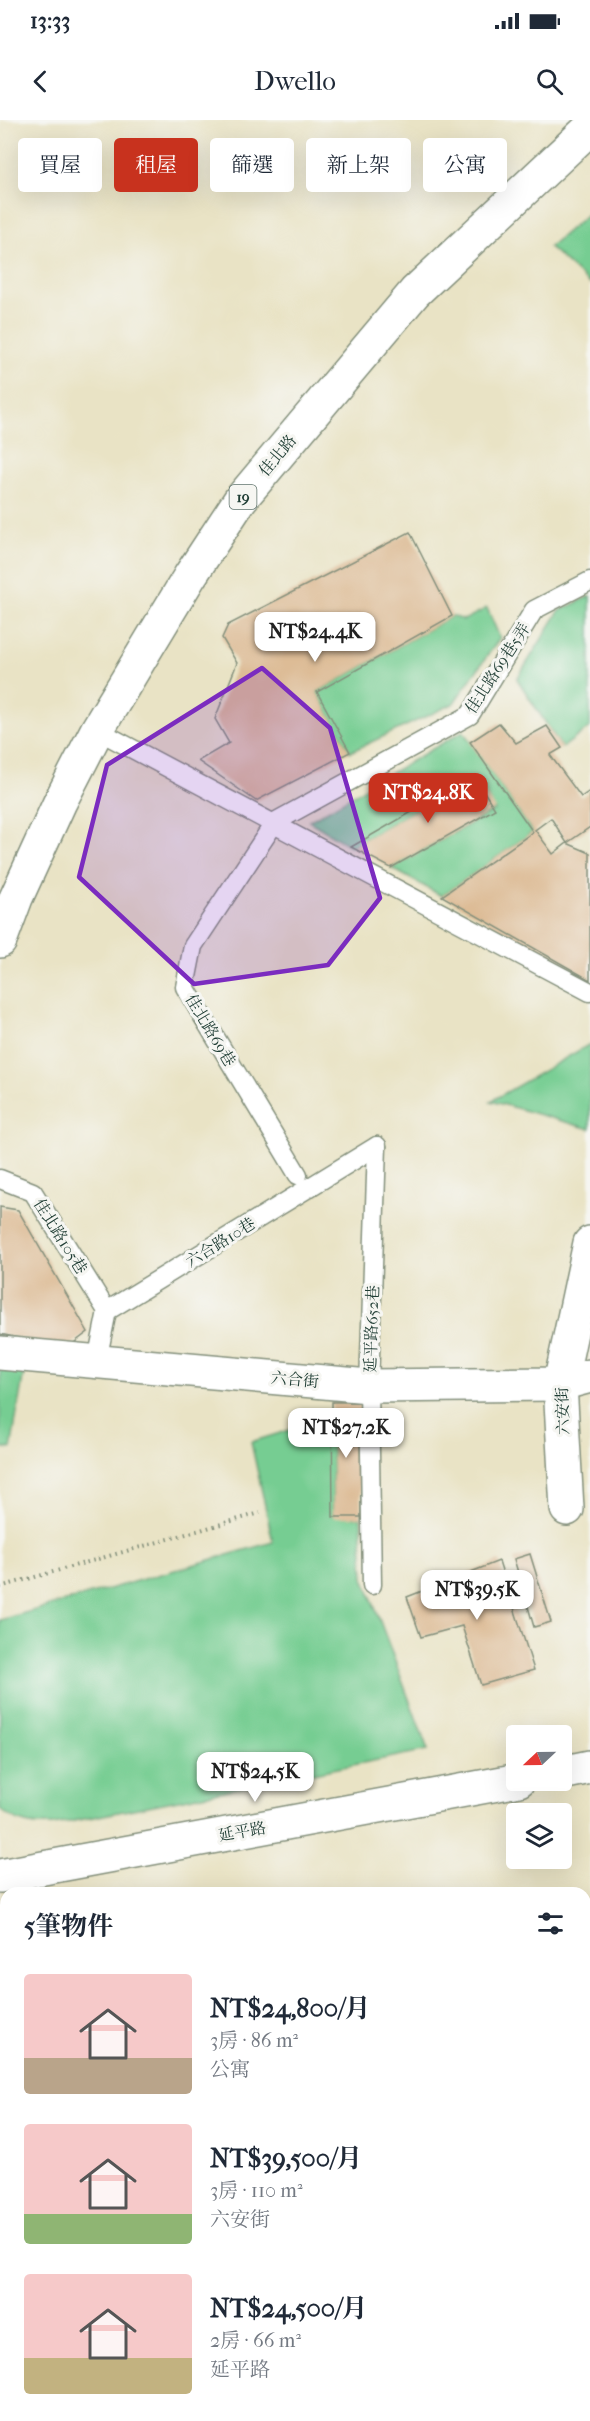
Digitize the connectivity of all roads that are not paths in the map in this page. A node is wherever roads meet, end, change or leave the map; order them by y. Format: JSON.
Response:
{"nodes":[{"id":1,"x":590,"y":128,"type":"edge"},
{"id":2,"x":590,"y":581,"type":"edge"},
{"id":3,"x":97,"y":730,"type":"junction"},
{"id":4,"x":275,"y":822,"type":"junction"},
{"id":5,"x":0,"y":941,"type":"edge"},
{"id":6,"x":590,"y":992,"type":"edge"},
{"id":7,"x":377,"y":1146,"type":"joint"},
{"id":8,"x":298,"y":1175,"type":"dead end"},
{"id":9,"x":0,"y":1179,"type":"edge"},
{"id":10,"x":590,"y":1244,"type":"edge"},
{"id":11,"x":107,"y":1311,"type":"junction"},
{"id":12,"x":0,"y":1353,"type":"edge"},
{"id":13,"x":97,"y":1361,"type":"junction"},
{"id":14,"x":575,"y":1380,"type":"edge"},
{"id":15,"x":369,"y":1386,"type":"junction"},
{"id":16,"x":567,"y":1509,"type":"dead end"},
{"id":17,"x":372,"y":1585,"type":"dead end"},
{"id":18,"x":590,"y":1767,"type":"edge"},
{"id":19,"x":572,"y":1771,"type":"edge"},
{"id":20,"x":506,"y":1782,"type":"edge"},
{"id":21,"x":0,"y":1876,"type":"edge"}],
"edges":[{"from":1,"to":3,"type":"street","name":"佳北路","number":"19"},
{"from":2,"to":4,"type":"lane","name":"佳北路69巷5弄"},
{"from":3,"to":4,"type":"lane"},
{"from":3,"to":5,"type":"street","name":"佳北路","number":"19"},
{"from":4,"to":6,"type":"lane"},
{"from":4,"to":8,"type":"lane","name":"佳北路69巷"},
{"from":7,"to":11,"type":"lane","name":"六合路10巷"},
{"from":7,"to":15,"type":"lane","name":"延平路652巷"},
{"from":9,"to":11,"type":"lane","name":"佳北路105巷"},
{"from":10,"to":14,"type":"street","name":"六安街"},
{"from":11,"to":13,"type":"lane"},
{"from":12,"to":13,"type":"street","name":"六合街"},
{"from":13,"to":15,"type":"street","name":"六合街"},
{"from":14,"to":15,"type":"street","name":"六合街"},
{"from":14,"to":16,"type":"street","name":"六安街"},
{"from":15,"to":17,"type":"lane","name":"延平路652巷"},
{"from":18,"to":19,"type":"street"},
{"from":20,"to":21,"type":"street","name":"延平路"}]}
